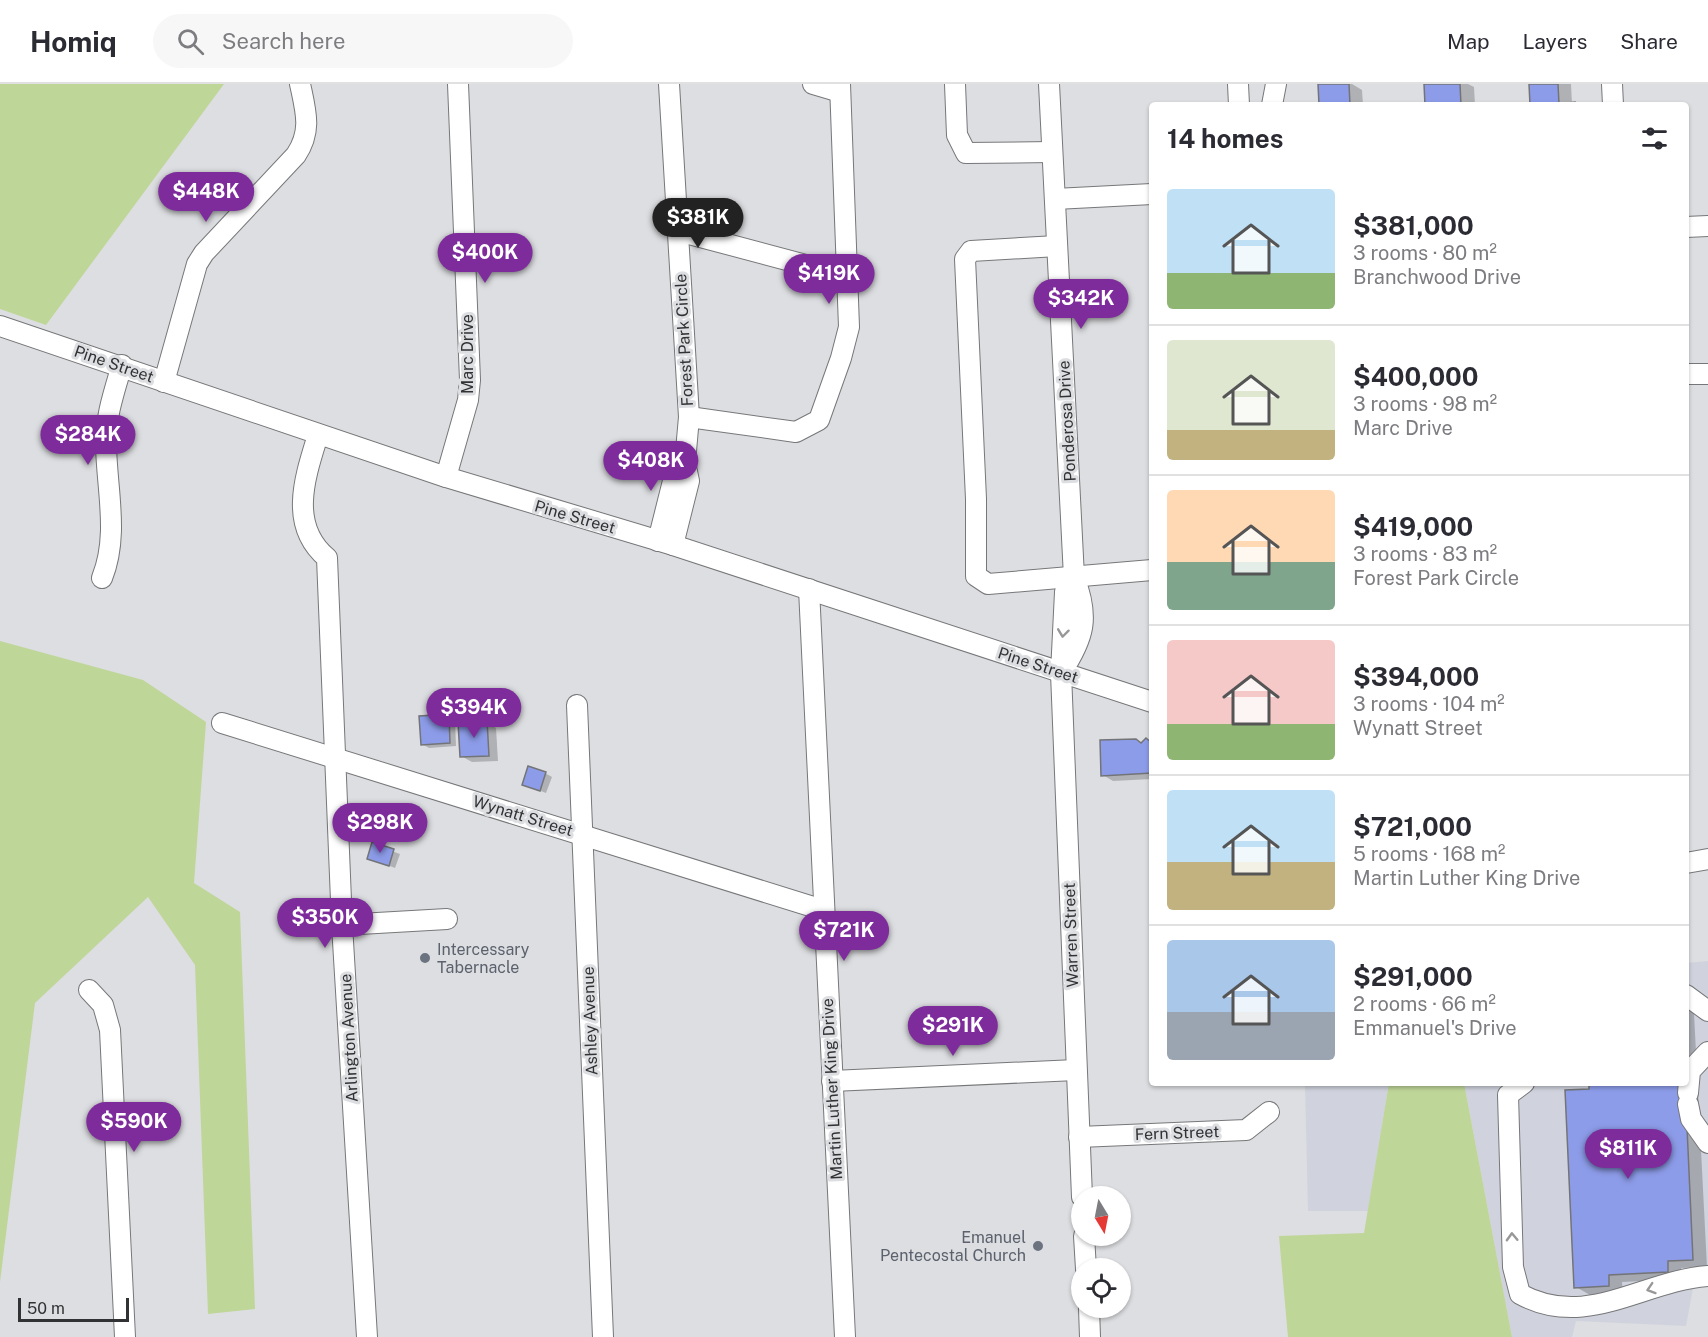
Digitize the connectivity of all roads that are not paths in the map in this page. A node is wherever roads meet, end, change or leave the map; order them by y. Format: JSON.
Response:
{"nodes":[{"id":1,"x":300,"y":84,"type":"edge"},
{"id":2,"x":458,"y":84,"type":"edge"},
{"id":3,"x":669,"y":84,"type":"edge"},
{"id":4,"x":813,"y":84,"type":"edge"},
{"id":5,"x":955,"y":84,"type":"edge"},
{"id":6,"x":1049,"y":84,"type":"edge"},
{"id":7,"x":1238,"y":84,"type":"edge"},
{"id":8,"x":1276,"y":84,"type":"edge"},
{"id":9,"x":1612,"y":84,"type":"edge"},
{"id":10,"x":840,"y":88,"type":"edge"},
{"id":11,"x":1239,"y":102,"type":"edge"},
{"id":12,"x":1273,"y":102,"type":"edge"},
{"id":13,"x":1613,"y":102,"type":"edge"},
{"id":14,"x":1052,"y":152,"type":"junction"},
{"id":15,"x":1149,"y":194,"type":"edge"},
{"id":16,"x":1055,"y":199,"type":"junction"},
{"id":17,"x":1708,"y":226,"type":"edge"},
{"id":18,"x":1689,"y":227,"type":"edge"},
{"id":19,"x":678,"y":231,"type":"junction"},
{"id":20,"x":1057,"y":246,"type":"junction"},
{"id":21,"x":847,"y":276,"type":"junction"},
{"id":22,"x":0,"y":326,"type":"edge"},
{"id":23,"x":122,"y":365,"type":"junction"},
{"id":24,"x":1689,"y":374,"type":"edge"},
{"id":25,"x":1708,"y":374,"type":"edge"},
{"id":26,"x":164,"y":382,"type":"junction"},
{"id":27,"x":689,"y":417,"type":"junction"},
{"id":28,"x":318,"y":435,"type":"junction"},
{"id":29,"x":446,"y":477,"type":"junction"},
{"id":30,"x":665,"y":543,"type":"junction"},
{"id":31,"x":1149,"y":570,"type":"edge"},
{"id":32,"x":1074,"y":577,"type":"junction"},
{"id":33,"x":102,"y":578,"type":"dead end"},
{"id":34,"x":809,"y":589,"type":"junction"},
{"id":35,"x":1061,"y":673,"type":"junction"},
{"id":36,"x":1149,"y":701,"type":"edge"},
{"id":37,"x":577,"y":705,"type":"dead end"},
{"id":38,"x":222,"y":723,"type":"dead end"},
{"id":39,"x":335,"y":758,"type":"junction"},
{"id":40,"x":583,"y":835,"type":"junction"},
{"id":41,"x":1708,"y":859,"type":"edge"},
{"id":42,"x":1689,"y":862,"type":"edge"},
{"id":43,"x":823,"y":910,"type":"junction"},
{"id":44,"x":447,"y":920,"type":"dead end"},
{"id":45,"x":342,"y":925,"type":"junction"},
{"id":46,"x":89,"y":990,"type":"dead end"},
{"id":47,"x":1689,"y":997,"type":"edge"},
{"id":48,"x":1708,"y":1011,"type":"edge"},
{"id":49,"x":1708,"y":1052,"type":"edge"},
{"id":50,"x":1077,"y":1070,"type":"junction"},
{"id":51,"x":832,"y":1081,"type":"junction"},
{"id":52,"x":1689,"y":1084,"type":"edge"},
{"id":53,"x":1520,"y":1086,"type":"edge"},
{"id":54,"x":1689,"y":1086,"type":"edge"},
{"id":55,"x":1269,"y":1112,"type":"dead end"},
{"id":56,"x":1079,"y":1137,"type":"junction"},
{"id":57,"x":1708,"y":1143,"type":"edge"},
{"id":58,"x":1081,"y":1186,"type":"edge"},
{"id":59,"x":1708,"y":1276,"type":"edge"},
{"id":60,"x":1089,"y":1318,"type":"edge"},
{"id":61,"x":125,"y":1337,"type":"edge"},
{"id":62,"x":367,"y":1337,"type":"edge"},
{"id":63,"x":603,"y":1337,"type":"edge"},
{"id":64,"x":845,"y":1337,"type":"edge"},
{"id":65,"x":1090,"y":1337,"type":"edge"}],
"edges":[{"from":1,"to":26,"type":"street"},
{"from":2,"to":29,"type":"street","name":"Marc Drive"},
{"from":3,"to":19,"type":"street","name":"Forest Park Circle"},
{"from":4,"to":10,"type":"street"},
{"from":5,"to":14,"type":"street"},
{"from":6,"to":14,"type":"street","name":"Ponderosa Drive"},
{"from":7,"to":11,"type":"street"},
{"from":8,"to":12,"type":"street"},
{"from":9,"to":13,"type":"street"},
{"from":10,"to":21,"type":"street","name":"Forest Park Circle"},
{"from":14,"to":16,"type":"street","name":"Ponderosa Drive"},
{"from":15,"to":16,"type":"street"},
{"from":16,"to":20,"type":"street","name":"Ponderosa Drive"},
{"from":17,"to":18,"type":"street"},
{"from":19,"to":21,"type":"street"},
{"from":19,"to":27,"type":"street","name":"Forest Park Circle"},
{"from":20,"to":32,"type":"street","name":"Ponderosa Drive"},
{"from":20,"to":32,"type":"street"},
{"from":21,"to":27,"type":"street","name":"Forest Park Circle"},
{"from":22,"to":23,"type":"street","name":"Pine Street"},
{"from":23,"to":26,"type":"street","name":"Pine Street"},
{"from":23,"to":33,"type":"street"},
{"from":24,"to":25,"type":"street"},
{"from":26,"to":28,"type":"street","name":"Pine Street"},
{"from":27,"to":30,"type":"street","name":"Forest Park Circle"},
{"from":28,"to":29,"type":"street","name":"Pine Street"},
{"from":28,"to":39,"type":"street","name":"Arlington Avenue"},
{"from":29,"to":30,"type":"street","name":"Pine Street"},
{"from":30,"to":34,"type":"street","name":"Pine Street"},
{"from":31,"to":32,"type":"street"},
{"from":32,"to":35,"type":"street","name":"Ponderosa Drive"},
{"from":34,"to":35,"type":"street","name":"Pine Street"},
{"from":34,"to":43,"type":"street","name":"Martin Luther King Drive"},
{"from":35,"to":36,"type":"street","name":"Pine Street"},
{"from":35,"to":50,"type":"street","name":"Warren Street"},
{"from":37,"to":40,"type":"street","name":"Ashley Avenue"},
{"from":38,"to":39,"type":"street","name":"Wynatt Street"},
{"from":39,"to":40,"type":"street","name":"Wynatt Street"},
{"from":39,"to":45,"type":"street","name":"Arlington Avenue"},
{"from":40,"to":43,"type":"street","name":"Wynatt Street"},
{"from":40,"to":63,"type":"street","name":"Ashley Avenue"},
{"from":41,"to":42,"type":"street"},
{"from":43,"to":51,"type":"street","name":"Martin Luther King Drive"},
{"from":44,"to":45,"type":"street"},
{"from":45,"to":62,"type":"street","name":"Arlington Avenue"},
{"from":46,"to":61,"type":"street"},
{"from":47,"to":48,"type":"street"},
{"from":49,"to":52,"type":"street"},
{"from":50,"to":51,"type":"street"},
{"from":50,"to":56,"type":"street","name":"Warren Street"},
{"from":51,"to":64,"type":"street","name":"Martin Luther King Drive"},
{"from":59,"to":53,"type":"street","one_way":true},
{"from":54,"to":57,"type":"street"},
{"from":55,"to":56,"type":"street","name":"Fern Street"},
{"from":56,"to":58,"type":"street","name":"Warren Street"},
{"from":60,"to":65,"type":"street"}]}
